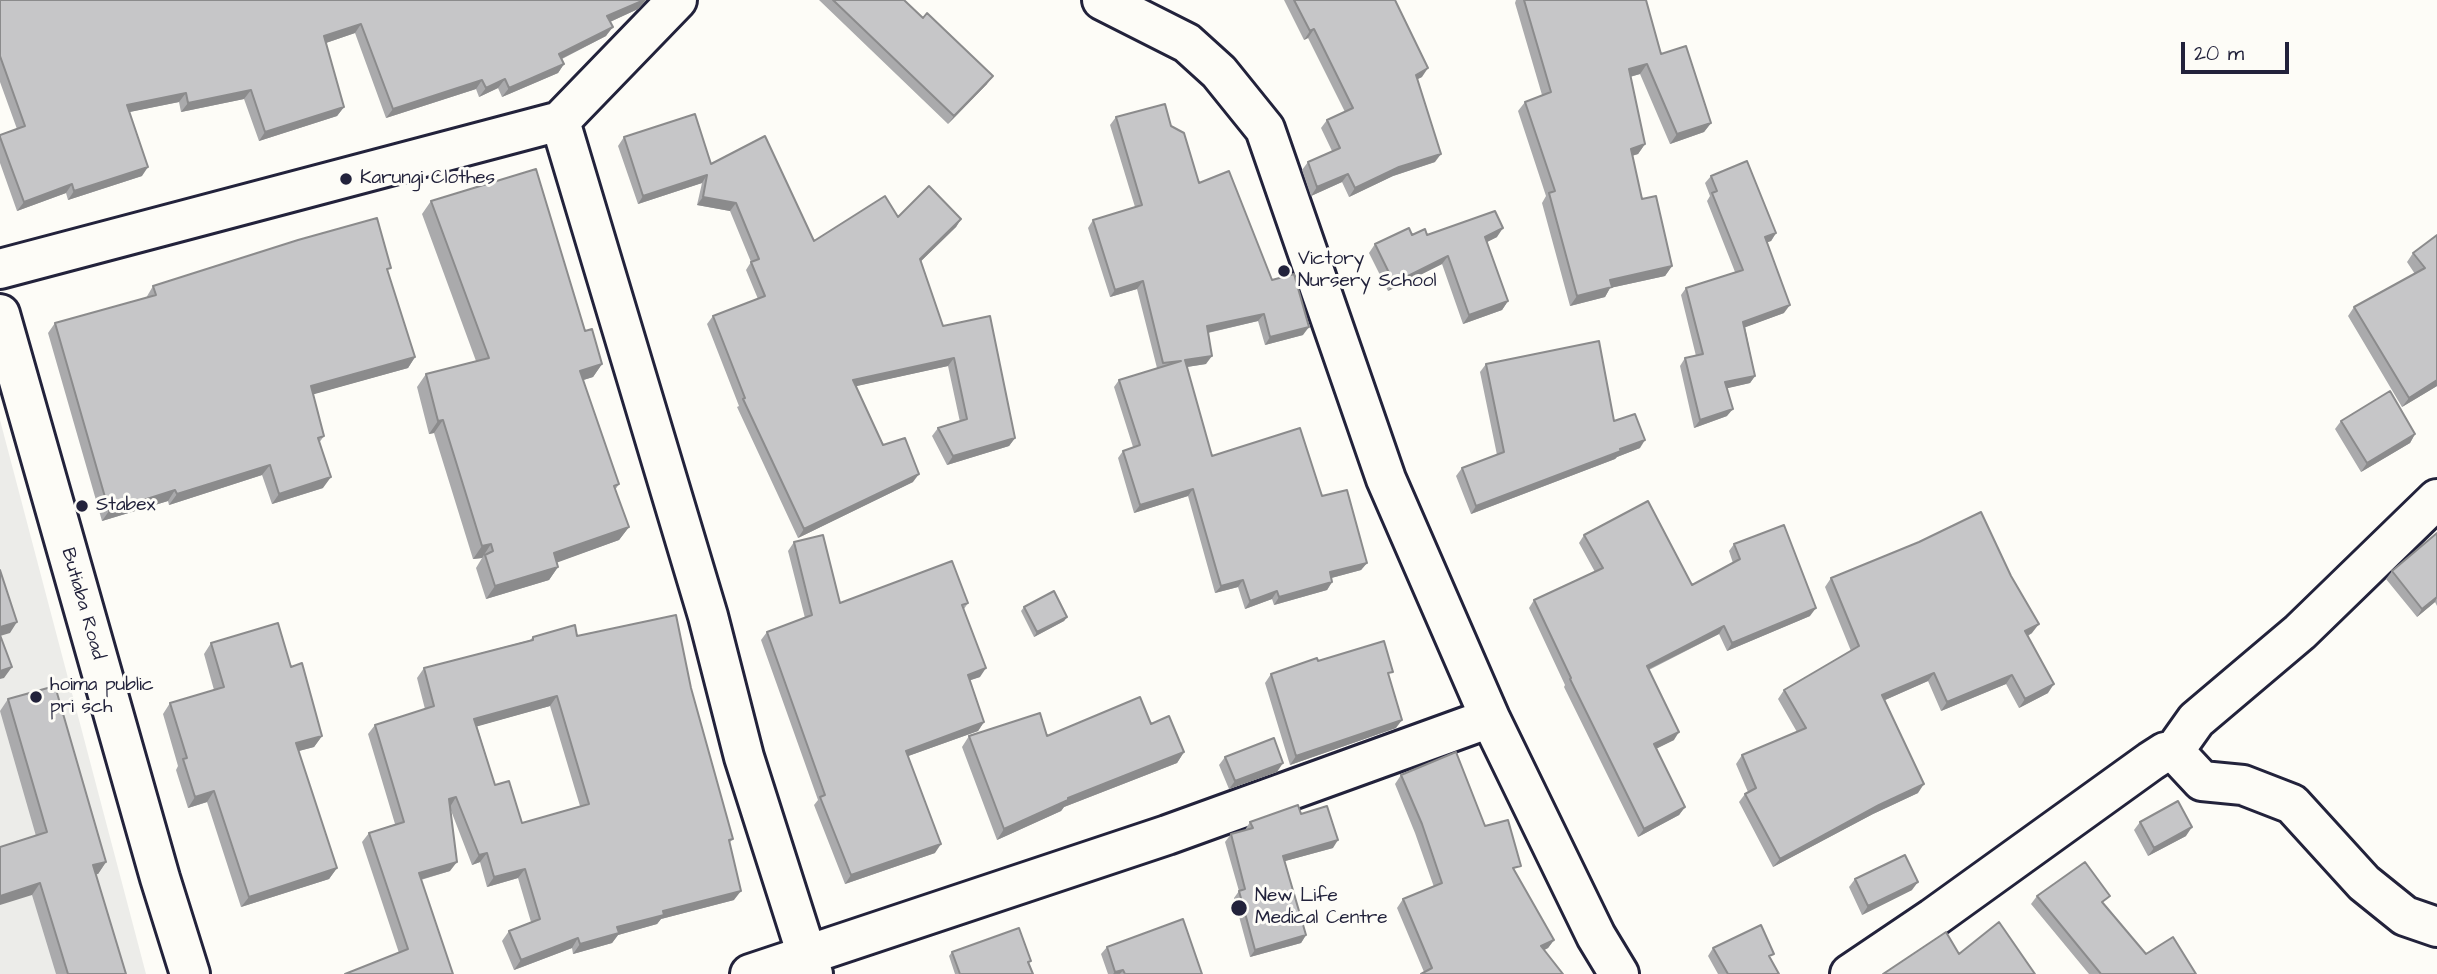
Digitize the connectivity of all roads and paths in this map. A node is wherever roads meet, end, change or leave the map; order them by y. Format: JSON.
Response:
{"nodes":[{"id":1,"x":677,"y":0,"type":"edge"},
{"id":2,"x":1102,"y":0,"type":"edge"},
{"id":3,"x":559,"y":121,"type":"junction"},
{"id":4,"x":0,"y":269,"type":"edge"},
{"id":5,"x":0,"y":314,"type":"edge"},
{"id":6,"x":2437,"y":499,"type":"edge"},
{"id":7,"x":1490,"y":718,"type":"junction"},
{"id":8,"x":2174,"y":751,"type":"junction"},
{"id":9,"x":2437,"y":927,"type":"edge"},
{"id":10,"x":810,"y":964,"type":"edge"},
{"id":11,"x":190,"y":974,"type":"edge"},
{"id":12,"x":750,"y":974,"type":"edge"},
{"id":13,"x":1619,"y":974,"type":"edge"},
{"id":14,"x":1850,"y":974,"type":"edge"}],
"edges":[{"from":1,"to":3,"type":"street"},
{"from":2,"to":7,"type":"street"},
{"from":3,"to":4,"type":"street"},
{"from":3,"to":10,"type":"street"},
{"from":5,"to":11,"type":"street","name":"Butiaba Road"},
{"from":6,"to":8,"type":"street"},
{"from":7,"to":10,"type":"street"},
{"from":7,"to":13,"type":"street"},
{"from":8,"to":9,"type":"street"},
{"from":8,"to":14,"type":"street"},
{"from":10,"to":12,"type":"street"}]}
